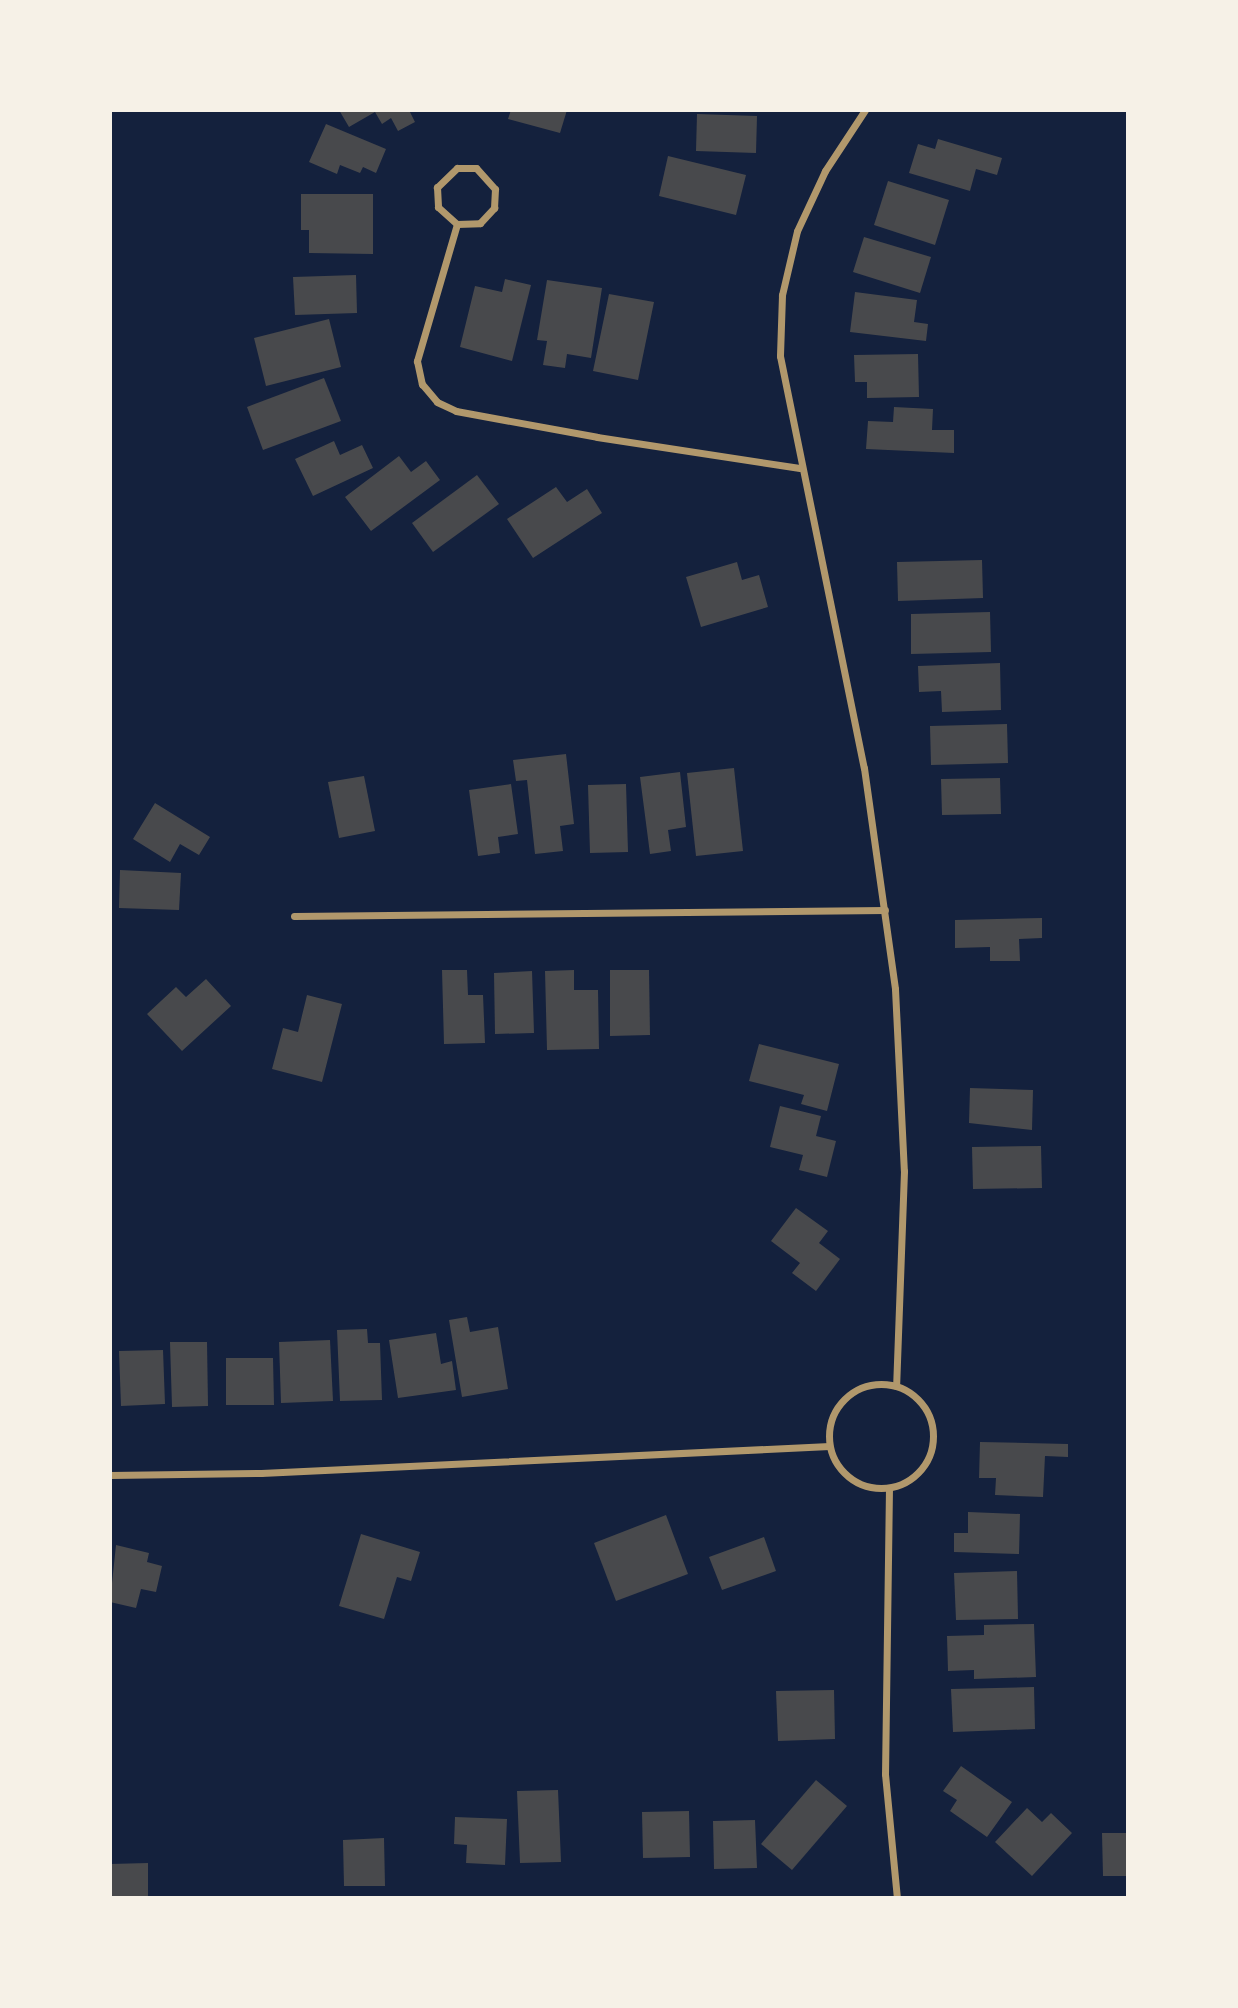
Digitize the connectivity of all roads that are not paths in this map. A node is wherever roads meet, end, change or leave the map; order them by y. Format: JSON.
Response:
{"nodes":[{"id":1,"x":865,"y":110,"type":"edge"},
{"id":2,"x":457,"y":224,"type":"junction"},
{"id":3,"x":800,"y":468,"type":"junction"},
{"id":4,"x":885,"y":909,"type":"junction"},
{"id":5,"x":294,"y":916,"type":"dead end"},
{"id":6,"x":896,"y":1386,"type":"junction"},
{"id":7,"x":829,"y":1446,"type":"junction"},
{"id":8,"x":110,"y":1475,"type":"edge"},
{"id":9,"x":889,"y":1488,"type":"junction"},
{"id":10,"x":897,"y":1898,"type":"edge"}],
"edges":[{"from":1,"to":3,"type":"street"},
{"from":2,"to":2,"type":"street"},
{"from":2,"to":3,"type":"street"},
{"from":3,"to":4,"type":"street"},
{"from":4,"to":5,"type":"street"},
{"from":4,"to":6,"type":"street"},
{"from":6,"to":7,"type":"street"},
{"from":6,"to":9,"type":"street"},
{"from":7,"to":8,"type":"street"},
{"from":7,"to":9,"type":"street"},
{"from":9,"to":10,"type":"street"}]}
